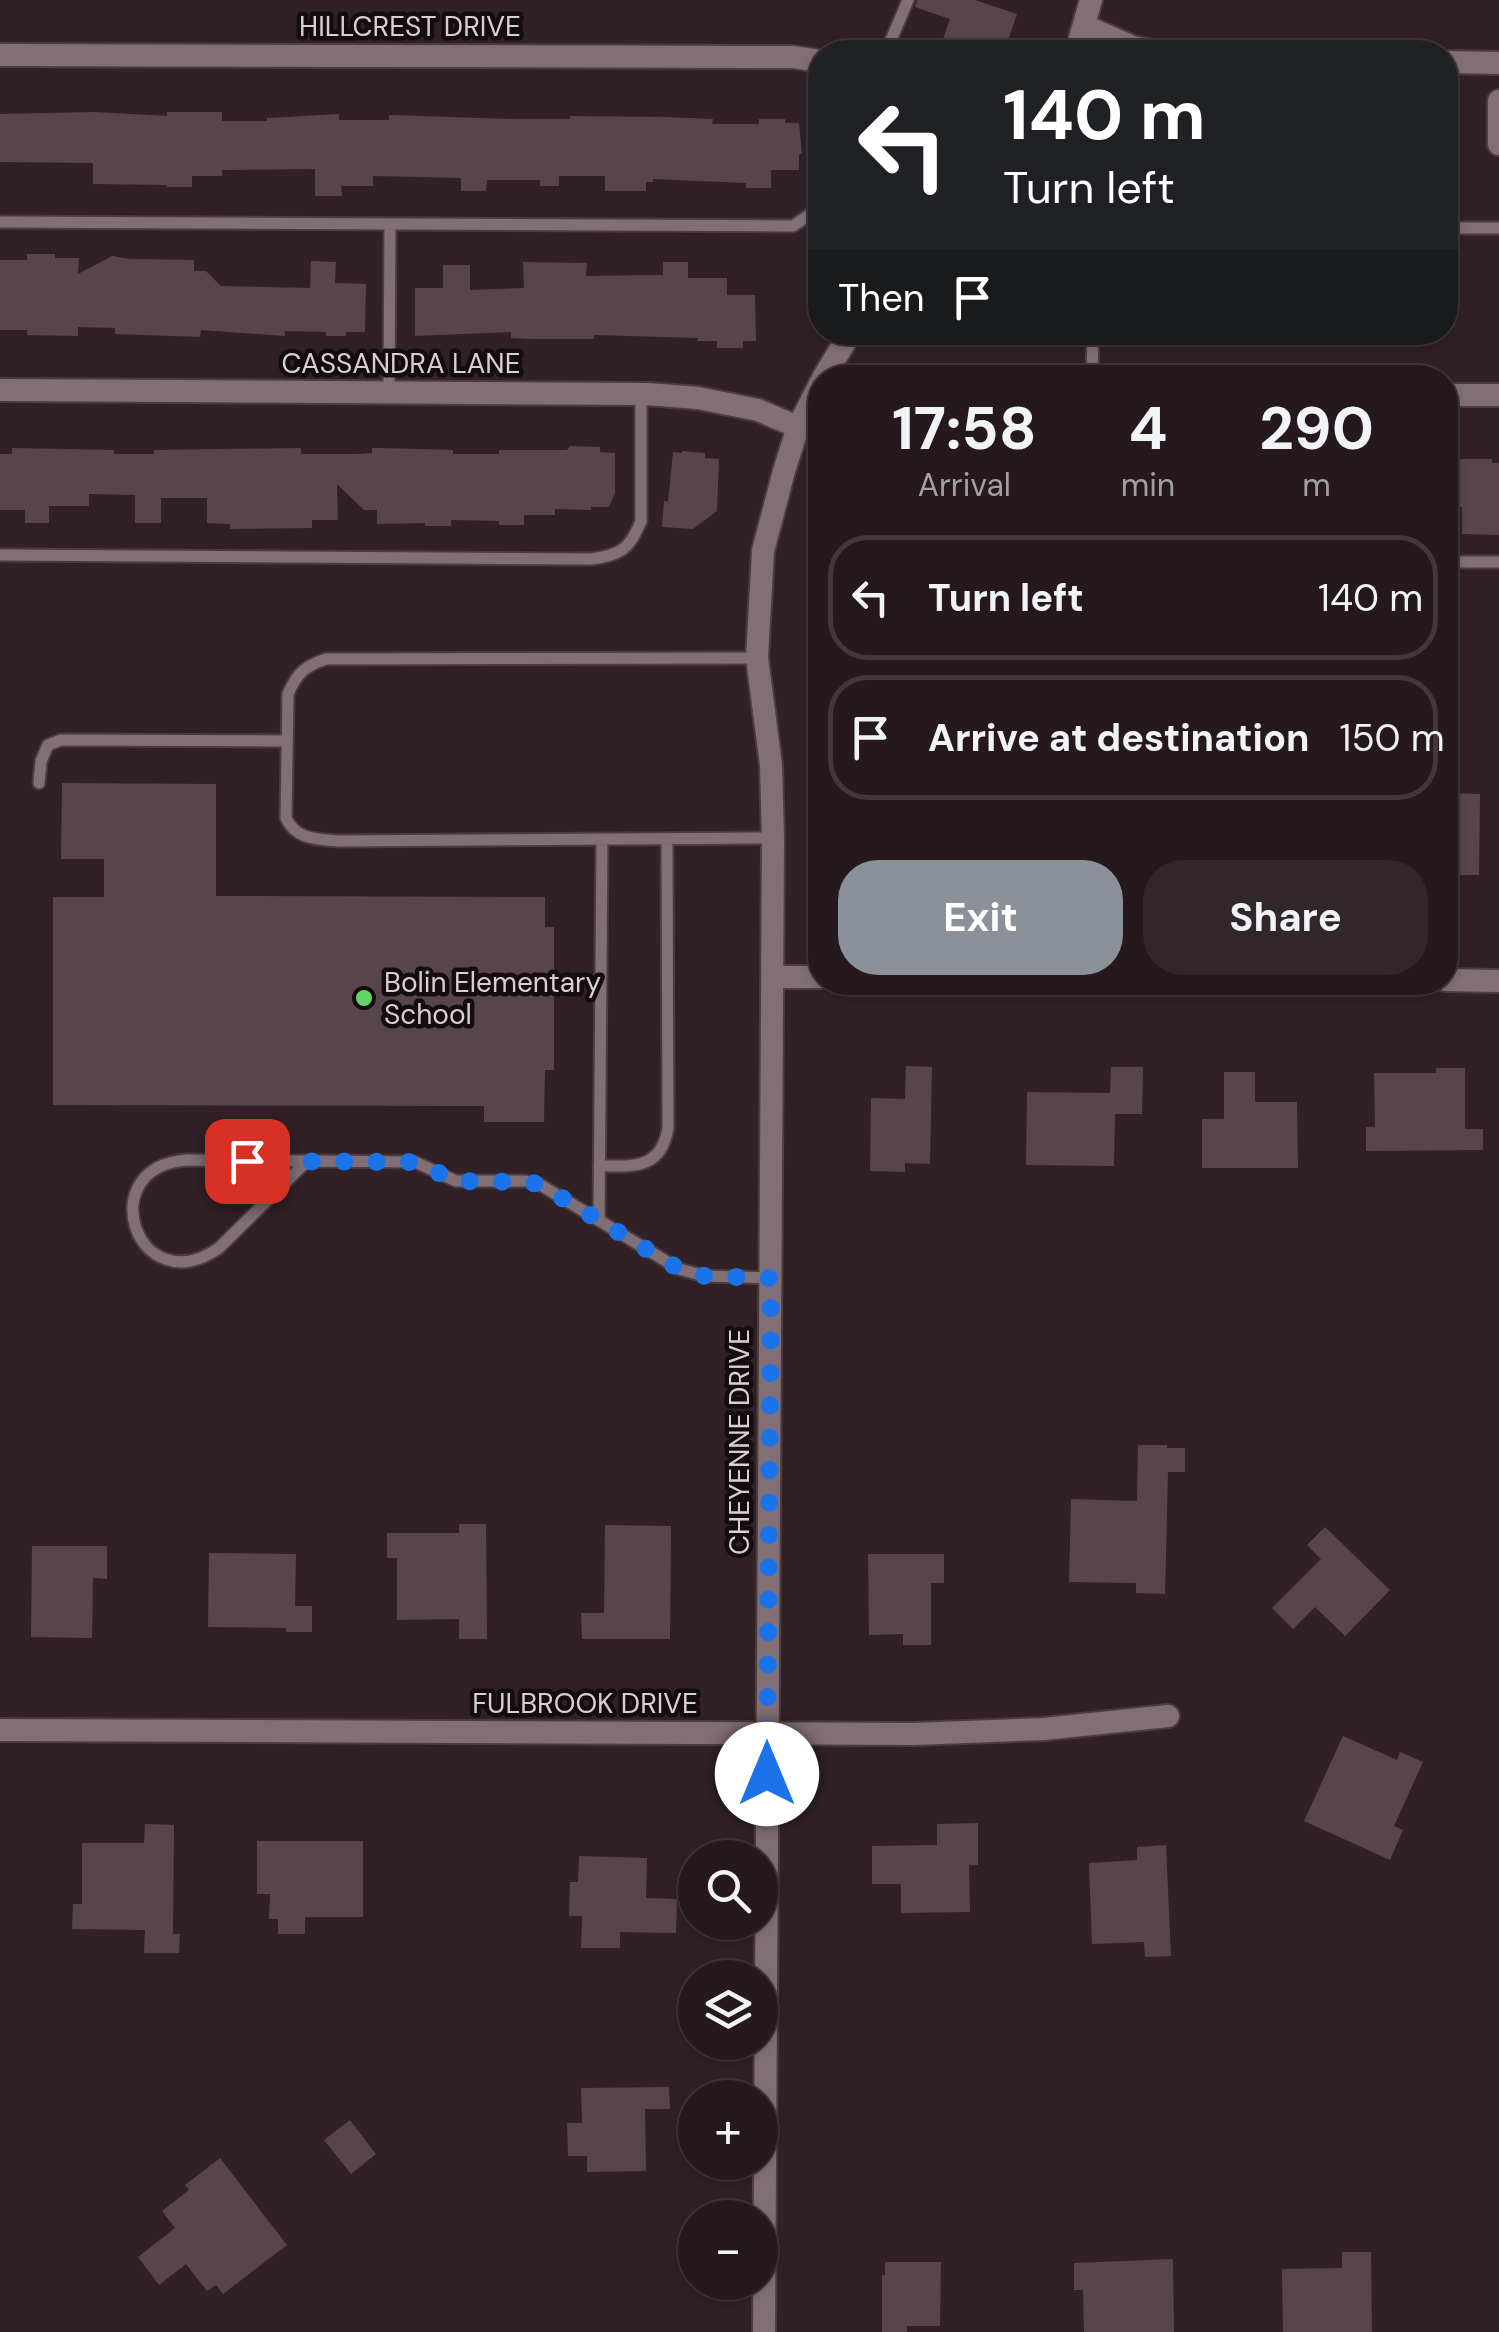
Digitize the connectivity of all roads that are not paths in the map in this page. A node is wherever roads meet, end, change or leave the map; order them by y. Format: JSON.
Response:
{"nodes":[{"id":1,"x":908,"y":0,"type":"edge"},
{"id":2,"x":1091,"y":0,"type":"edge"},
{"id":3,"x":1084,"y":26,"type":"junction"},
{"id":4,"x":891,"y":40,"type":"edge"},
{"id":5,"x":1080,"y":40,"type":"edge"},
{"id":6,"x":1116,"y":40,"type":"edge"},
{"id":7,"x":0,"y":55,"type":"edge"},
{"id":8,"x":808,"y":60,"type":"edge"},
{"id":9,"x":1458,"y":62,"type":"edge"},
{"id":10,"x":1499,"y":63,"type":"edge"},
{"id":11,"x":1499,"y":101,"type":"edge"},
{"id":12,"x":1499,"y":144,"type":"edge"},
{"id":13,"x":808,"y":215,"type":"edge"},
{"id":14,"x":0,"y":222,"type":"edge"},
{"id":15,"x":390,"y":224,"type":"junction"},
{"id":16,"x":1458,"y":228,"type":"edge"},
{"id":17,"x":1499,"y":228,"type":"edge"},
{"id":18,"x":0,"y":390,"type":"edge"},
{"id":19,"x":390,"y":392,"type":"junction"},
{"id":20,"x":641,"y":394,"type":"junction"},
{"id":21,"x":1458,"y":395,"type":"edge"},
{"id":22,"x":1499,"y":395,"type":"edge"},
{"id":23,"x":808,"y":408,"type":"edge"},
{"id":24,"x":798,"y":427,"type":"junction"},
{"id":25,"x":0,"y":556,"type":"edge"},
{"id":26,"x":1458,"y":562,"type":"edge"},
{"id":27,"x":1499,"y":562,"type":"edge"},
{"id":28,"x":757,"y":658,"type":"junction"},
{"id":29,"x":287,"y":741,"type":"junction"},
{"id":30,"x":38,"y":783,"type":"dead end"},
{"id":31,"x":773,"y":838,"type":"junction"},
{"id":32,"x":602,"y":839,"type":"junction"},
{"id":33,"x":667,"y":839,"type":"junction"},
{"id":34,"x":772,"y":977,"type":"junction"},
{"id":35,"x":808,"y":977,"type":"edge"},
{"id":36,"x":1458,"y":980,"type":"edge"},
{"id":37,"x":1499,"y":981,"type":"edge"},
{"id":38,"x":307,"y":1161,"type":"junction"},
{"id":39,"x":599,"y":1166,"type":"junction"},
{"id":40,"x":598,"y":1220,"type":"junction"},
{"id":41,"x":771,"y":1278,"type":"junction"},
{"id":42,"x":1168,"y":1716,"type":"dead end"},
{"id":43,"x":0,"y":1730,"type":"edge"},
{"id":44,"x":767,"y":1734,"type":"junction"},
{"id":45,"x":764,"y":2332,"type":"edge"}],
"edges":[{"from":1,"to":4,"type":"lane"},
{"from":2,"to":3,"type":"street"},
{"from":3,"to":5,"type":"street"},
{"from":3,"to":6,"type":"street"},
{"from":7,"to":8,"type":"street","name":"HILLCREST DRIVE"},
{"from":9,"to":10,"type":"street"},
{"from":11,"to":12,"type":"street"},
{"from":13,"to":15,"type":"lane"},
{"from":14,"to":15,"type":"lane"},
{"from":15,"to":19,"type":"lane"},
{"from":16,"to":17,"type":"lane"},
{"from":18,"to":19,"type":"street","name":"CASSANDRA LANE"},
{"from":19,"to":20,"type":"street","name":"CASSANDRA LANE"},
{"from":20,"to":24,"type":"street","name":"CASSANDRA LANE"},
{"from":20,"to":25,"type":"lane"},
{"from":21,"to":22,"type":"street"},
{"from":23,"to":24,"type":"street","name":"CHEYENNE DRIVE"},
{"from":24,"to":28,"type":"street","name":"CHEYENNE DRIVE"},
{"from":26,"to":27,"type":"lane"},
{"from":28,"to":29,"type":"lane"},
{"from":28,"to":31,"type":"street","name":"CHEYENNE DRIVE"},
{"from":29,"to":30,"type":"lane"},
{"from":29,"to":32,"type":"lane"},
{"from":31,"to":33,"type":"lane"},
{"from":31,"to":34,"type":"street","name":"CHEYENNE DRIVE"},
{"from":32,"to":33,"type":"lane"},
{"from":32,"to":39,"type":"lane"},
{"from":33,"to":39,"type":"lane"},
{"from":34,"to":35,"type":"street"},
{"from":34,"to":41,"type":"street","name":"CHEYENNE DRIVE"},
{"from":36,"to":37,"type":"street"},
{"from":38,"to":38,"type":"lane"},
{"from":38,"to":40,"type":"lane"},
{"from":39,"to":40,"type":"lane"},
{"from":40,"to":41,"type":"lane"},
{"from":41,"to":44,"type":"street","name":"CHEYENNE DRIVE"},
{"from":42,"to":44,"type":"street","name":"FULBROOK DRIVE"},
{"from":43,"to":44,"type":"street","name":"FULBROOK DRIVE"},
{"from":44,"to":45,"type":"street","name":"CHEYENNE DRIVE"}]}
